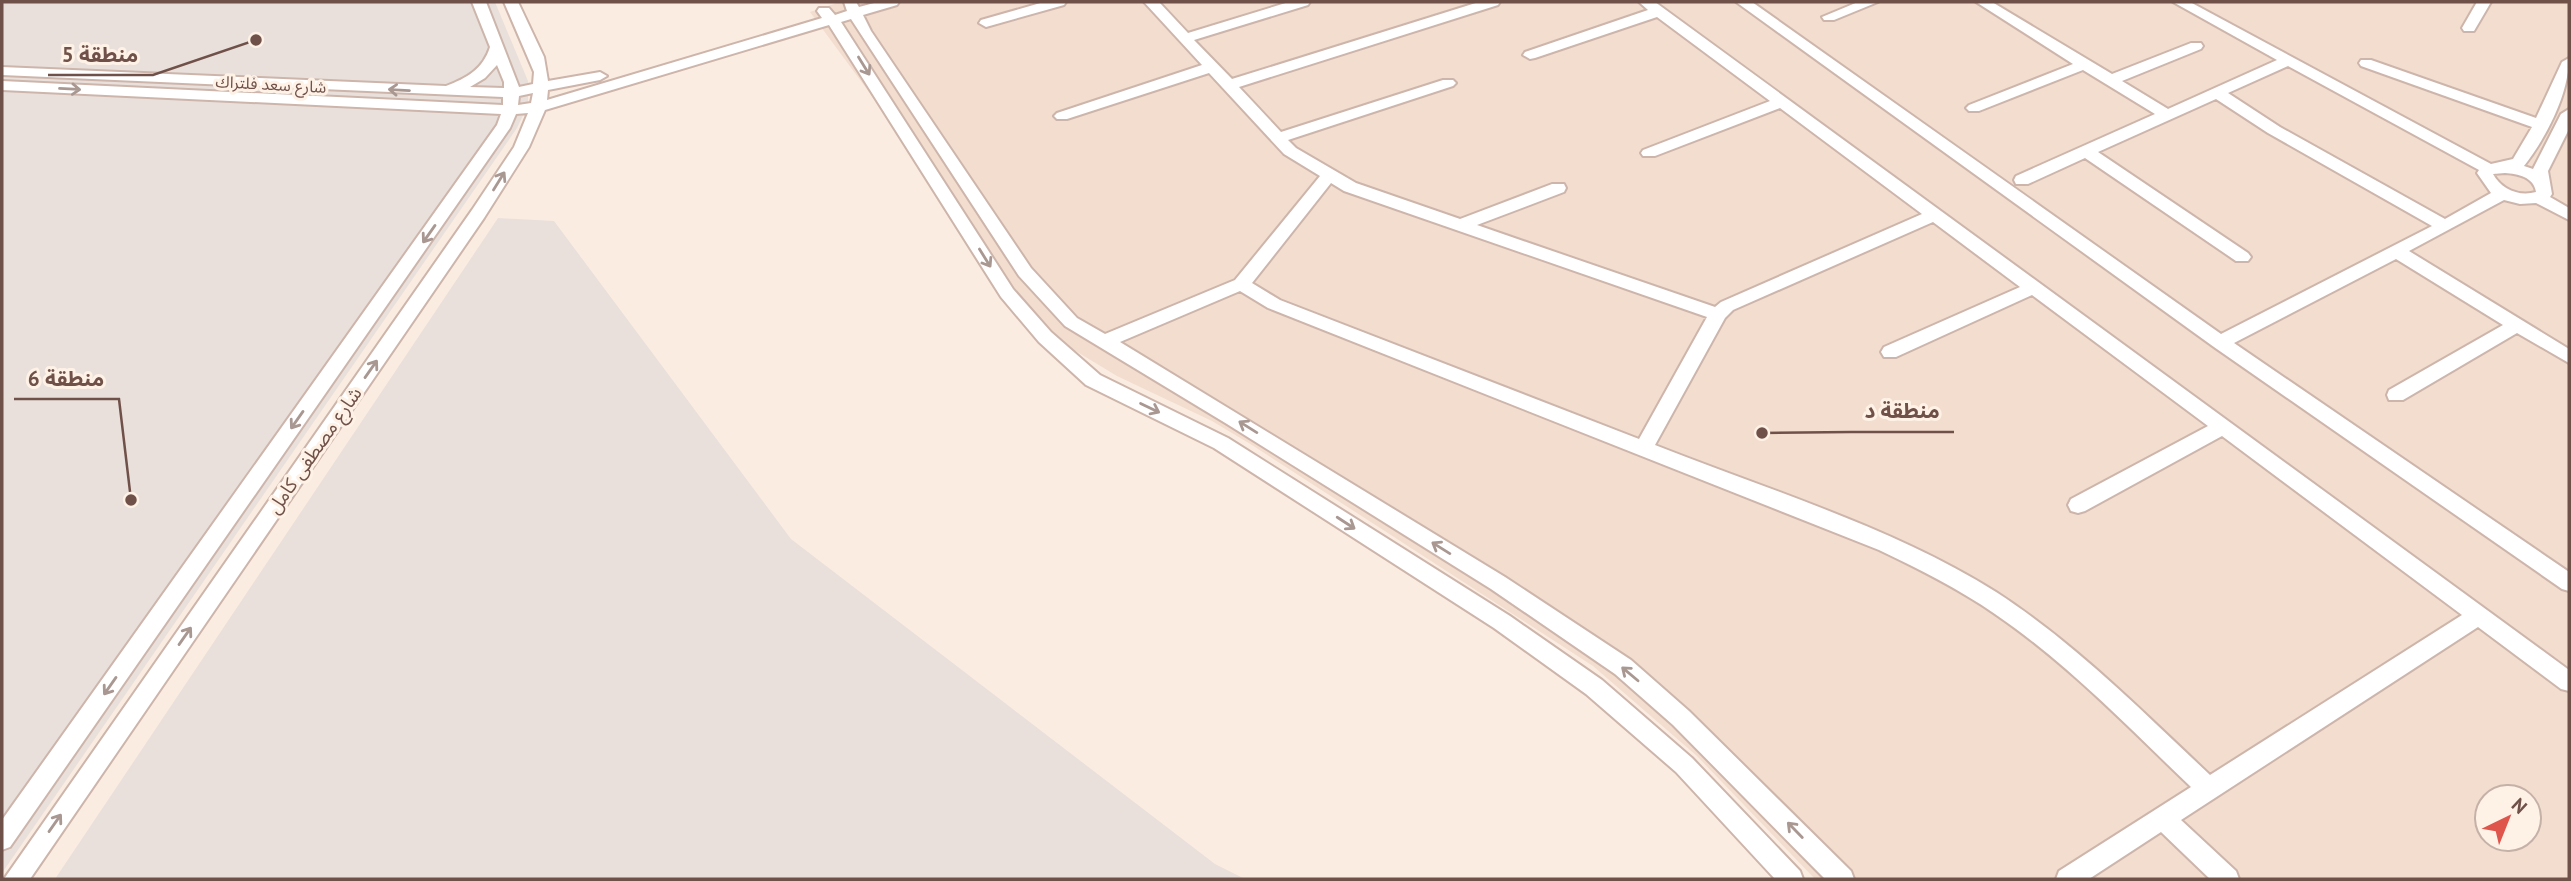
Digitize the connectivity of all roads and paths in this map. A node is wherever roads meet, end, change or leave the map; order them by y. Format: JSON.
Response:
{"nodes":[{"id":1,"x":479,"y":2,"type":"edge"},
{"id":2,"x":511,"y":2,"type":"edge"},
{"id":3,"x":892,"y":2,"type":"edge"},
{"id":4,"x":1059,"y":2,"type":"edge"},
{"id":5,"x":1152,"y":2,"type":"edge"},
{"id":6,"x":1303,"y":2,"type":"edge"},
{"id":7,"x":1493,"y":2,"type":"edge"},
{"id":8,"x":1743,"y":2,"type":"edge"},
{"id":9,"x":1871,"y":2,"type":"edge"},
{"id":10,"x":1983,"y":2,"type":"edge"},
{"id":11,"x":2180,"y":2,"type":"edge"},
{"id":12,"x":2484,"y":2,"type":"edge"},
{"id":13,"x":853,"y":6,"type":"edge"},
{"id":14,"x":1652,"y":7,"type":"edge"},
{"id":15,"x":827,"y":15,"type":"junction"},
{"id":16,"x":1829,"y":17,"type":"dead end"},
{"id":17,"x":986,"y":23,"type":"dead end"},
{"id":18,"x":2469,"y":28,"type":"dead end"},
{"id":19,"x":1185,"y":38,"type":"junction"},
{"id":20,"x":2196,"y":46,"type":"dead end"},
{"id":21,"x":497,"y":48,"type":"junction"},
{"id":22,"x":1530,"y":55,"type":"dead end"},
{"id":23,"x":2290,"y":60,"type":"junction"},
{"id":24,"x":2569,"y":62,"type":"edge"},
{"id":25,"x":2366,"y":63,"type":"dead end"},
{"id":26,"x":2085,"y":64,"type":"junction"},
{"id":27,"x":1212,"y":67,"type":"junction"},
{"id":28,"x":632,"y":73,"type":"junction"},
{"id":29,"x":2,"y":76,"type":"edge"},
{"id":30,"x":2111,"y":80,"type":"junction"},
{"id":31,"x":1448,"y":83,"type":"dead end"},
{"id":32,"x":1229,"y":85,"type":"junction"},
{"id":33,"x":540,"y":86,"type":"junction"},
{"id":34,"x":340,"y":87,"type":"junction"},
{"id":35,"x":372,"y":88,"type":"junction"},
{"id":36,"x":444,"y":92,"type":"junction"},
{"id":37,"x":2217,"y":93,"type":"junction"},
{"id":38,"x":327,"y":102,"type":"junction"},
{"id":39,"x":510,"y":102,"type":"junction"},
{"id":40,"x":1784,"y":102,"type":"junction"},
{"id":41,"x":358,"y":103,"type":"junction"},
{"id":42,"x":539,"y":107,"type":"junction"},
{"id":43,"x":464,"y":108,"type":"junction"},
{"id":44,"x":1974,"y":108,"type":"dead end"},
{"id":45,"x":2569,"y":114,"type":"edge"},
{"id":46,"x":2168,"y":115,"type":"junction"},
{"id":47,"x":1062,"y":116,"type":"dead end"},
{"id":48,"x":2541,"y":125,"type":"junction"},
{"id":49,"x":1278,"y":138,"type":"junction"},
{"id":50,"x":496,"y":139,"type":"junction"},
{"id":51,"x":2086,"y":151,"type":"junction"},
{"id":52,"x":1648,"y":153,"type":"dead end"},
{"id":53,"x":2508,"y":167,"type":"junction"},
{"id":54,"x":2489,"y":169,"type":"junction"},
{"id":55,"x":1328,"y":176,"type":"junction"},
{"id":56,"x":2022,"y":180,"type":"dead end"},
{"id":57,"x":1558,"y":188,"type":"dead end"},
{"id":58,"x":2540,"y":190,"type":"junction"},
{"id":59,"x":2503,"y":193,"type":"junction"},
{"id":60,"x":1936,"y":214,"type":"junction"},
{"id":61,"x":2569,"y":215,"type":"edge"},
{"id":62,"x":1461,"y":225,"type":"junction"},
{"id":63,"x":2445,"y":226,"type":"junction"},
{"id":64,"x":2396,"y":251,"type":"junction"},
{"id":65,"x":2242,"y":257,"type":"dead end"},
{"id":66,"x":1241,"y":284,"type":"junction"},
{"id":67,"x":2035,"y":287,"type":"junction"},
{"id":68,"x":1718,"y":314,"type":"junction"},
{"id":69,"x":2517,"y":325,"type":"junction"},
{"id":70,"x":1106,"y":341,"type":"junction"},
{"id":71,"x":2220,"y":342,"type":"junction"},
{"id":72,"x":1890,"y":352,"type":"dead end"},
{"id":73,"x":2569,"y":357,"type":"edge"},
{"id":74,"x":2396,"y":395,"type":"dead end"},
{"id":75,"x":2225,"y":426,"type":"junction"},
{"id":76,"x":1643,"y":449,"type":"junction"},
{"id":77,"x":2078,"y":505,"type":"dead end"},
{"id":78,"x":2569,"y":583,"type":"edge"},
{"id":79,"x":2480,"y":615,"type":"junction"},
{"id":80,"x":2569,"y":682,"type":"edge"},
{"id":81,"x":2209,"y":789,"type":"junction"},
{"id":82,"x":2163,"y":818,"type":"junction"},
{"id":83,"x":2,"y":839,"type":"edge"},
{"id":84,"x":16,"y":879,"type":"edge"},
{"id":85,"x":1791,"y":879,"type":"edge"},
{"id":86,"x":1843,"y":879,"type":"edge"},
{"id":87,"x":2068,"y":879,"type":"edge"},
{"id":88,"x":2227,"y":879,"type":"edge"}],
"edges":[{"from":1,"to":21,"type":"street"},
{"from":2,"to":33,"type":"street","name":"شارع مصطفى كامل"},
{"from":3,"to":13,"type":"street"},
{"from":4,"to":17,"type":"street"},
{"from":5,"to":19,"type":"street"},
{"from":6,"to":19,"type":"street"},
{"from":7,"to":32,"type":"street"},
{"from":8,"to":71,"type":"street"},
{"from":9,"to":16,"type":"street"},
{"from":10,"to":26,"type":"street"},
{"from":11,"to":23,"type":"street"},
{"from":12,"to":18,"type":"street"},
{"from":13,"to":15,"type":"street"},
{"from":13,"to":70,"type":"street"},
{"from":14,"to":22,"type":"street"},
{"from":14,"to":40,"type":"street"},
{"from":15,"to":28,"type":"street"},
{"from":15,"to":85,"type":"street","one_way":true},
{"from":19,"to":27,"type":"street"},
{"from":20,"to":30,"type":"street"},
{"from":21,"to":36,"type":"street"},
{"from":21,"to":39,"type":"street"},
{"from":23,"to":37,"type":"street"},
{"from":23,"to":54,"type":"street"},
{"from":24,"to":48,"type":"street"},
{"from":25,"to":48,"type":"street"},
{"from":26,"to":30,"type":"street"},
{"from":26,"to":44,"type":"street"},
{"from":27,"to":32,"type":"street"},
{"from":27,"to":47,"type":"street"},
{"from":28,"to":33,"type":"street","name":"شارع سعد فلتراك"},
{"from":28,"to":42,"type":"street","name":"شارع سعد فلتراك"},
{"from":29,"to":34,"type":"street","name":"شارع سعد فلتراك"},
{"from":29,"to":38,"type":"street","name":"شارع سعد فلتراك","one_way":true},
{"from":30,"to":46,"type":"street"},
{"from":31,"to":49,"type":"street"},
{"from":32,"to":49,"type":"street"},
{"from":33,"to":39,"type":"street","name":"شارع سعد فلتراك"},
{"from":33,"to":42,"type":"street","name":"شارع مصطفى كامل"},
{"from":34,"to":35,"type":"street","name":"شارع سعد فلتراك"},
{"from":34,"to":38,"type":"street"},
{"from":36,"to":35,"type":"street","name":"شارع سعد فلتراك","one_way":true},
{"from":35,"to":41,"type":"street"},
{"from":36,"to":39,"type":"street","name":"شارع سعد فلتراك"},
{"from":37,"to":46,"type":"street"},
{"from":37,"to":63,"type":"street"},
{"from":38,"to":41,"type":"street","name":"شارع سعد فلتراك"},
{"from":39,"to":42,"type":"street","name":"شارع سعد فلتراك"},
{"from":39,"to":43,"type":"street","name":"شارع سعد فلتراك"},
{"from":39,"to":50,"type":"street","name":"شارع مصطفى كامل"},
{"from":40,"to":52,"type":"street"},
{"from":40,"to":60,"type":"street"},
{"from":41,"to":43,"type":"street","name":"شارع سعد فلتراك"},
{"from":84,"to":42,"type":"street","name":"شارع مصطفى كامل","one_way":true},
{"from":43,"to":50,"type":"street"},
{"from":45,"to":58,"type":"street"},
{"from":46,"to":51,"type":"street"},
{"from":48,"to":53,"type":"street"},
{"from":49,"to":55,"type":"street"},
{"from":50,"to":83,"type":"street","name":"شارع مصطفى كامل","one_way":true},
{"from":51,"to":56,"type":"street"},
{"from":51,"to":65,"type":"street"},
{"from":53,"to":54,"type":"street"},
{"from":53,"to":58,"type":"street"},
{"from":54,"to":59,"type":"street"},
{"from":55,"to":62,"type":"street"},
{"from":55,"to":66,"type":"street"},
{"from":57,"to":62,"type":"street"},
{"from":58,"to":59,"type":"street"},
{"from":58,"to":61,"type":"street"},
{"from":59,"to":63,"type":"street"},
{"from":60,"to":67,"type":"street"},
{"from":60,"to":68,"type":"street"},
{"from":62,"to":68,"type":"street"},
{"from":63,"to":64,"type":"street"},
{"from":64,"to":69,"type":"street"},
{"from":64,"to":71,"type":"street"},
{"from":66,"to":70,"type":"street"},
{"from":66,"to":76,"type":"street"},
{"from":67,"to":72,"type":"street"},
{"from":67,"to":75,"type":"street"},
{"from":68,"to":76,"type":"street"},
{"from":69,"to":73,"type":"street"},
{"from":69,"to":74,"type":"street"},
{"from":86,"to":70,"type":"street","one_way":true},
{"from":71,"to":78,"type":"street"},
{"from":75,"to":77,"type":"street"},
{"from":75,"to":79,"type":"street"},
{"from":76,"to":81,"type":"street"},
{"from":79,"to":80,"type":"street"},
{"from":79,"to":81,"type":"street"},
{"from":81,"to":82,"type":"street"},
{"from":82,"to":87,"type":"street"},
{"from":82,"to":88,"type":"street"}]}
